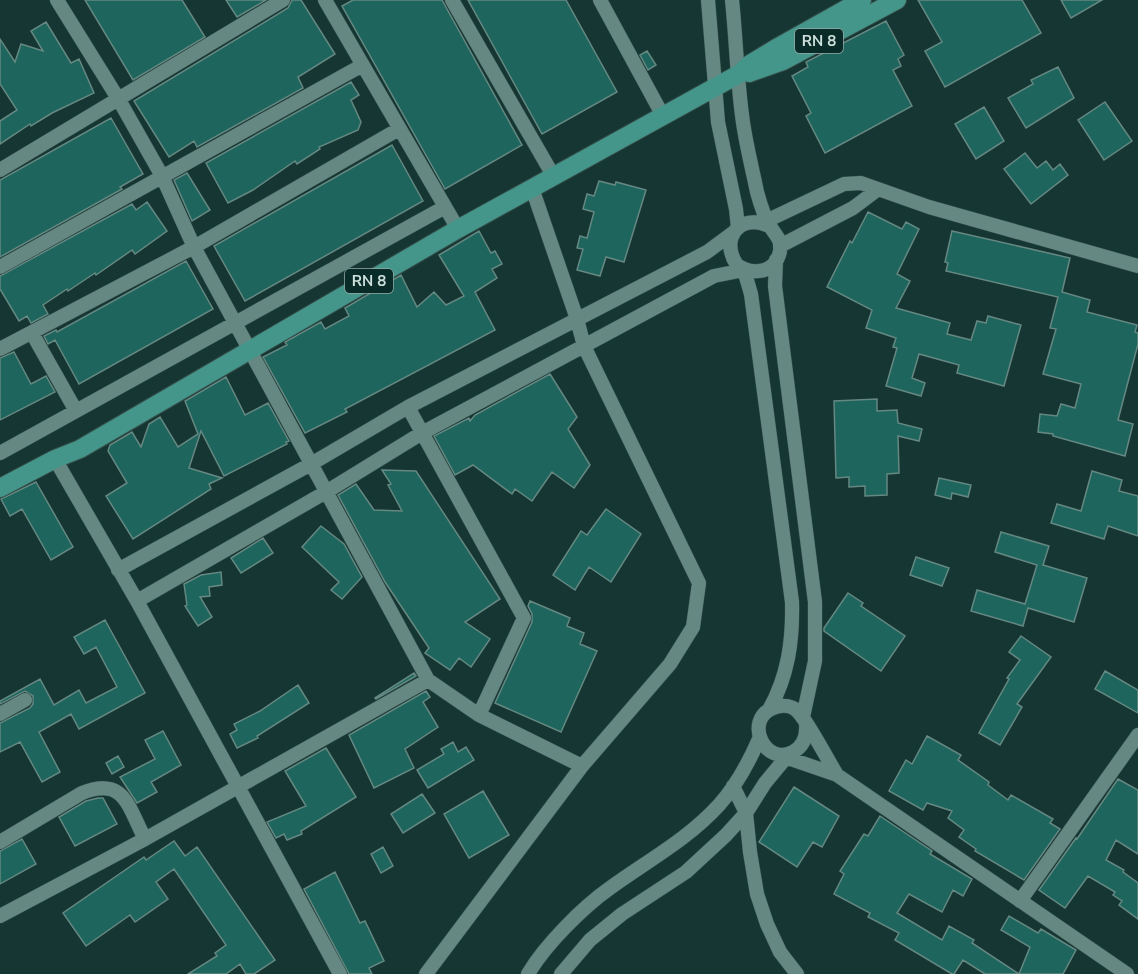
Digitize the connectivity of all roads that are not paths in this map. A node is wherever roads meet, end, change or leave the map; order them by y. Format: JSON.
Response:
{"nodes":[{"id":1,"x":57,"y":0,"type":"edge"},
{"id":2,"x":283,"y":0,"type":"edge"},
{"id":3,"x":325,"y":0,"type":"edge"},
{"id":4,"x":452,"y":0,"type":"edge"},
{"id":5,"x":600,"y":0,"type":"edge"},
{"id":6,"x":708,"y":0,"type":"edge"},
{"id":7,"x":732,"y":0,"type":"edge"},
{"id":8,"x":862,"y":0,"type":"edge"},
{"id":9,"x":897,"y":0,"type":"edge"},
{"id":10,"x":362,"y":66,"type":"junction"},
{"id":11,"x":739,"y":75,"type":"junction"},
{"id":12,"x":716,"y":87,"type":"junction"},
{"id":13,"x":119,"y":100,"type":"junction"},
{"id":14,"x":663,"y":116,"type":"junction"},
{"id":15,"x":399,"y":129,"type":"junction"},
{"id":16,"x":0,"y":170,"type":"edge"},
{"id":17,"x":162,"y":176,"type":"junction"},
{"id":18,"x":554,"y":177,"type":"junction"},
{"id":19,"x":532,"y":188,"type":"junction"},
{"id":20,"x":877,"y":190,"type":"junction"},
{"id":21,"x":445,"y":207,"type":"junction"},
{"id":22,"x":767,"y":223,"type":"junction"},
{"id":23,"x":458,"y":229,"type":"junction"},
{"id":24,"x":736,"y":230,"type":"junction"},
{"id":25,"x":780,"y":246,"type":"junction"},
{"id":26,"x":194,"y":247,"type":"junction"},
{"id":27,"x":776,"y":260,"type":"junction"},
{"id":28,"x":1138,"y":266,"type":"edge"},
{"id":29,"x":0,"y":267,"type":"edge"},
{"id":30,"x":744,"y":270,"type":"junction"},
{"id":31,"x":577,"y":319,"type":"junction"},
{"id":32,"x":235,"y":323,"type":"junction"},
{"id":33,"x":32,"y":333,"type":"junction"},
{"id":34,"x":584,"y":346,"type":"junction"},
{"id":35,"x":0,"y":349,"type":"edge"},
{"id":36,"x":250,"y":350,"type":"junction"},
{"id":37,"x":408,"y":407,"type":"junction"},
{"id":38,"x":76,"y":411,"type":"junction"},
{"id":39,"x":422,"y":432,"type":"junction"},
{"id":40,"x":0,"y":453,"type":"edge"},
{"id":41,"x":55,"y":459,"type":"junction"},
{"id":42,"x":312,"y":464,"type":"junction"},
{"id":43,"x":0,"y":488,"type":"edge"},
{"id":44,"x":326,"y":492,"type":"junction"},
{"id":45,"x":118,"y":570,"type":"junction"},
{"id":46,"x":137,"y":601,"type":"junction"},
{"id":47,"x":428,"y":680,"type":"junction"},
{"id":48,"x":25,"y":700,"type":"dead end"},
{"id":49,"x":769,"y":710,"type":"junction"},
{"id":50,"x":0,"y":714,"type":"edge"},
{"id":51,"x":479,"y":715,"type":"junction"},
{"id":52,"x":805,"y":721,"type":"junction"},
{"id":53,"x":1138,"y":735,"type":"edge"},
{"id":54,"x":759,"y":739,"type":"junction"},
{"id":55,"x":784,"y":755,"type":"junction"},
{"id":56,"x":582,"y":766,"type":"junction"},
{"id":57,"x":837,"y":776,"type":"junction"},
{"id":58,"x":239,"y":786,"type":"junction"},
{"id":59,"x":733,"y":786,"type":"junction"},
{"id":60,"x":746,"y":813,"type":"junction"},
{"id":61,"x":145,"y":839,"type":"junction"},
{"id":62,"x":0,"y":842,"type":"edge"},
{"id":63,"x":1020,"y":900,"type":"junction"},
{"id":64,"x":0,"y":916,"type":"edge"},
{"id":65,"x":340,"y":974,"type":"edge"},
{"id":66,"x":426,"y":974,"type":"edge"},
{"id":67,"x":528,"y":974,"type":"edge"},
{"id":68,"x":561,"y":974,"type":"edge"},
{"id":69,"x":798,"y":974,"type":"edge"},
{"id":70,"x":1127,"y":974,"type":"edge"}],
"edges":[{"from":1,"to":13,"type":"street"},
{"from":2,"to":13,"type":"street"},
{"from":3,"to":10,"type":"street"},
{"from":4,"to":18,"type":"street"},
{"from":5,"to":14,"type":"street"},
{"from":6,"to":12,"type":"street"},
{"from":7,"to":11,"type":"street"},
{"from":8,"to":11,"type":"main road","number":"RN 8"},
{"from":9,"to":11,"type":"main road","number":"RN 8"},
{"from":10,"to":15,"type":"street"},
{"from":10,"to":17,"type":"street"},
{"from":11,"to":12,"type":"main road","number":"RN 8"},
{"from":11,"to":22,"type":"street"},
{"from":12,"to":14,"type":"main road","number":"RN 8"},
{"from":12,"to":24,"type":"street"},
{"from":13,"to":16,"type":"street"},
{"from":13,"to":17,"type":"street"},
{"from":14,"to":18,"type":"main road","number":"RN 8"},
{"from":15,"to":21,"type":"street"},
{"from":15,"to":26,"type":"street"},
{"from":17,"to":26,"type":"street"},
{"from":17,"to":29,"type":"street"},
{"from":18,"to":19,"type":"main road","number":"RN 8"},
{"from":19,"to":23,"type":"main road","number":"RN 8"},
{"from":19,"to":31,"type":"street"},
{"from":20,"to":22,"type":"street"},
{"from":20,"to":25,"type":"street"},
{"from":20,"to":28,"type":"street"},
{"from":21,"to":23,"type":"street"},
{"from":21,"to":32,"type":"street"},
{"from":22,"to":24,"type":"street"},
{"from":22,"to":25,"type":"street"},
{"from":23,"to":36,"type":"main road","number":"RN 8"},
{"from":24,"to":30,"type":"street"},
{"from":24,"to":31,"type":"street"},
{"from":25,"to":27,"type":"street"},
{"from":26,"to":32,"type":"street"},
{"from":26,"to":33,"type":"street"},
{"from":27,"to":30,"type":"street"},
{"from":27,"to":52,"type":"street"},
{"from":30,"to":34,"type":"street"},
{"from":30,"to":49,"type":"street"},
{"from":31,"to":34,"type":"street"},
{"from":31,"to":37,"type":"street"},
{"from":32,"to":36,"type":"street"},
{"from":32,"to":38,"type":"street"},
{"from":33,"to":35,"type":"street"},
{"from":33,"to":38,"type":"street"},
{"from":34,"to":39,"type":"street"},
{"from":34,"to":56,"type":"street"},
{"from":36,"to":41,"type":"main road","number":"RN 8"},
{"from":36,"to":42,"type":"street"},
{"from":37,"to":39,"type":"street"},
{"from":37,"to":42,"type":"street"},
{"from":38,"to":40,"type":"street"},
{"from":39,"to":44,"type":"street"},
{"from":39,"to":51,"type":"street"},
{"from":41,"to":43,"type":"main road","number":"RN 8"},
{"from":41,"to":45,"type":"street"},
{"from":42,"to":44,"type":"street"},
{"from":42,"to":45,"type":"street"},
{"from":44,"to":46,"type":"street"},
{"from":44,"to":47,"type":"street"},
{"from":45,"to":46,"type":"street"},
{"from":46,"to":58,"type":"street"},
{"from":47,"to":51,"type":"street"},
{"from":47,"to":58,"type":"street"},
{"from":48,"to":50,"type":"street"},
{"from":49,"to":52,"type":"street"},
{"from":49,"to":54,"type":"street"},
{"from":51,"to":56,"type":"street"},
{"from":52,"to":55,"type":"street"},
{"from":52,"to":57,"type":"street"},
{"from":53,"to":63,"type":"street"},
{"from":54,"to":55,"type":"street"},
{"from":54,"to":59,"type":"street"},
{"from":55,"to":57,"type":"street"},
{"from":55,"to":60,"type":"street"},
{"from":56,"to":66,"type":"street"},
{"from":57,"to":63,"type":"street"},
{"from":58,"to":61,"type":"street"},
{"from":58,"to":65,"type":"street"},
{"from":59,"to":60,"type":"street"},
{"from":59,"to":67,"type":"street"},
{"from":60,"to":68,"type":"street"},
{"from":60,"to":69,"type":"street"},
{"from":61,"to":62,"type":"street"},
{"from":61,"to":64,"type":"street"},
{"from":63,"to":70,"type":"street"}]}
